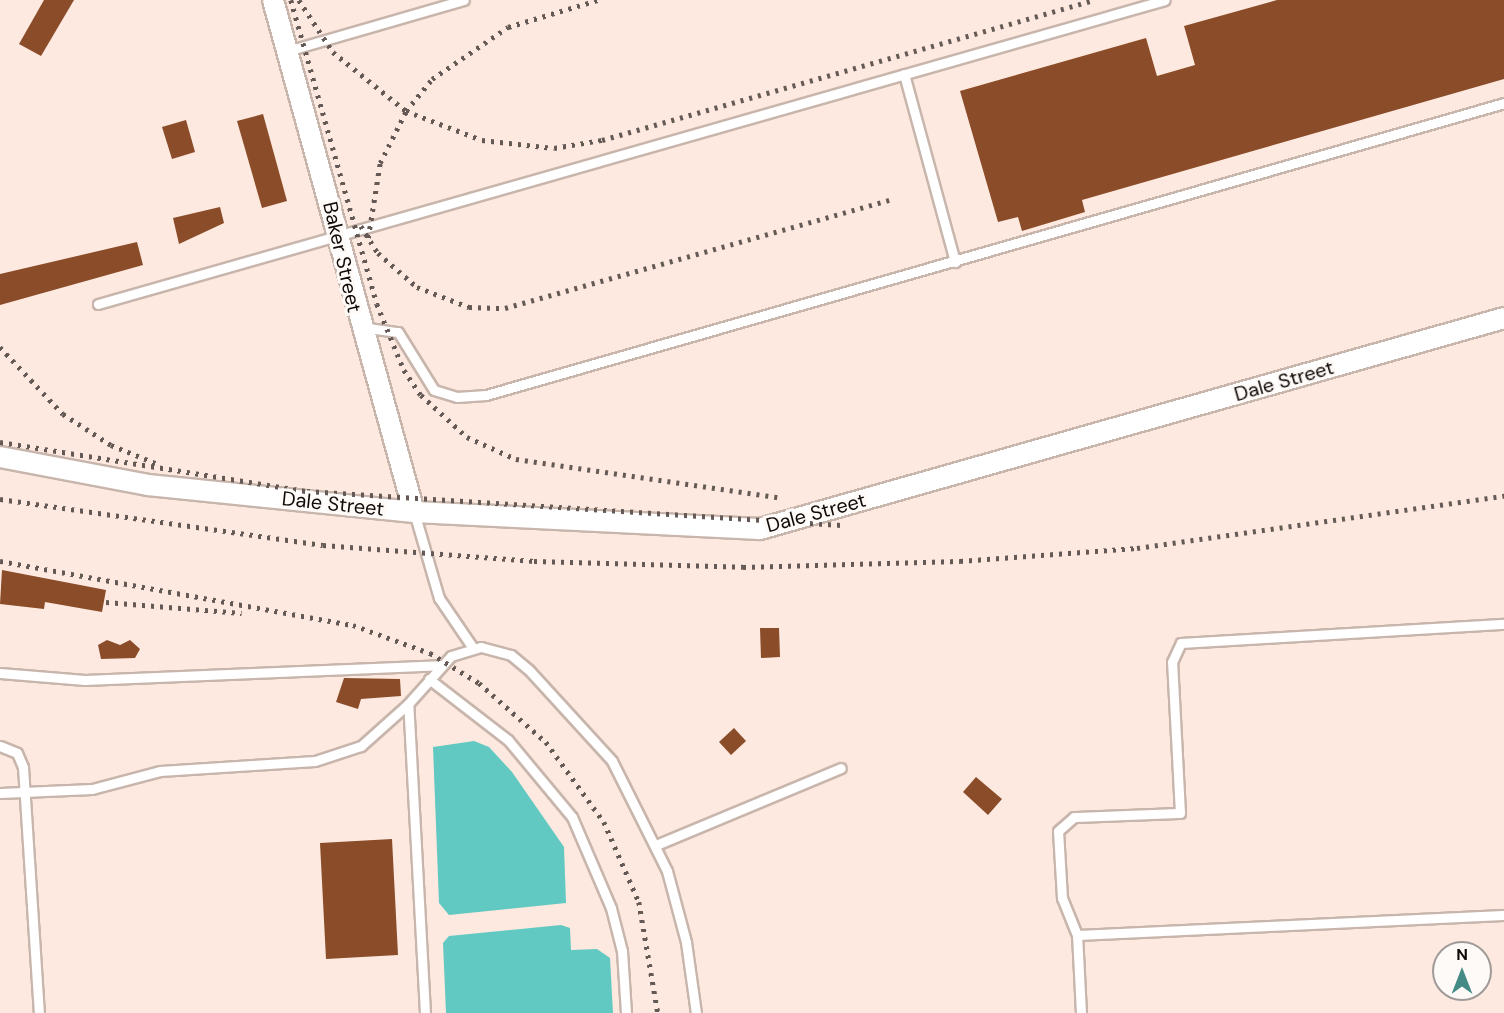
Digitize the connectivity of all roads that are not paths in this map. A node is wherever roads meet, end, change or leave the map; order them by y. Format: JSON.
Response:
{"nodes":[{"id":1,"x":273,"y":0,"type":"edge"},
{"id":2,"x":464,"y":0,"type":"edge"},
{"id":3,"x":1165,"y":0,"type":"edge"},
{"id":4,"x":287,"y":51,"type":"junction"},
{"id":5,"x":904,"y":74,"type":"junction"},
{"id":6,"x":1504,"y":103,"type":"edge"},
{"id":7,"x":339,"y":234,"type":"junction"},
{"id":8,"x":955,"y":262,"type":"junction"},
{"id":9,"x":98,"y":304,"type":"dead end"},
{"id":10,"x":1504,"y":318,"type":"edge"},
{"id":11,"x":359,"y":327,"type":"junction"},
{"id":12,"x":0,"y":457,"type":"edge"},
{"id":13,"x":414,"y":512,"type":"junction"},
{"id":14,"x":1504,"y":624,"type":"edge"},
{"id":15,"x":473,"y":648,"type":"junction"},
{"id":16,"x":440,"y":665,"type":"junction"},
{"id":17,"x":0,"y":673,"type":"edge"},
{"id":18,"x":429,"y":679,"type":"junction"},
{"id":19,"x":408,"y":704,"type":"junction"},
{"id":20,"x":0,"y":746,"type":"edge"},
{"id":21,"x":841,"y":768,"type":"dead end"},
{"id":22,"x":0,"y":793,"type":"edge"},
{"id":23,"x":24,"y":794,"type":"junction"},
{"id":24,"x":656,"y":845,"type":"junction"},
{"id":25,"x":1504,"y":915,"type":"edge"},
{"id":26,"x":1077,"y":935,"type":"junction"},
{"id":27,"x":39,"y":1013,"type":"edge"},
{"id":28,"x":425,"y":1013,"type":"edge"},
{"id":29,"x":626,"y":1013,"type":"edge"},
{"id":30,"x":696,"y":1013,"type":"edge"},
{"id":31,"x":1081,"y":1013,"type":"edge"}],
"edges":[{"from":1,"to":4,"type":"street","name":"Baker Street"},
{"from":2,"to":4,"type":"lane"},
{"from":3,"to":5,"type":"lane"},
{"from":4,"to":7,"type":"street","name":"Baker Street"},
{"from":5,"to":7,"type":"lane"},
{"from":5,"to":8,"type":"lane"},
{"from":6,"to":8,"type":"lane"},
{"from":7,"to":9,"type":"lane"},
{"from":7,"to":11,"type":"street","name":"Baker Street"},
{"from":8,"to":11,"type":"lane"},
{"from":10,"to":13,"type":"street","name":"Dale Street"},
{"from":11,"to":13,"type":"street","name":"Baker Street"},
{"from":12,"to":13,"type":"street","name":"Dale Street"},
{"from":13,"to":15,"type":"lane"},
{"from":14,"to":26,"type":"lane"},
{"from":15,"to":16,"type":"lane"},
{"from":15,"to":24,"type":"lane"},
{"from":16,"to":17,"type":"lane"},
{"from":16,"to":18,"type":"lane"},
{"from":18,"to":19,"type":"lane"},
{"from":18,"to":29,"type":"lane"},
{"from":19,"to":23,"type":"lane"},
{"from":19,"to":28,"type":"lane"},
{"from":20,"to":23,"type":"lane"},
{"from":21,"to":24,"type":"lane"},
{"from":22,"to":23,"type":"lane"},
{"from":23,"to":27,"type":"lane"},
{"from":24,"to":30,"type":"lane"},
{"from":25,"to":26,"type":"lane"},
{"from":26,"to":31,"type":"lane"}]}
